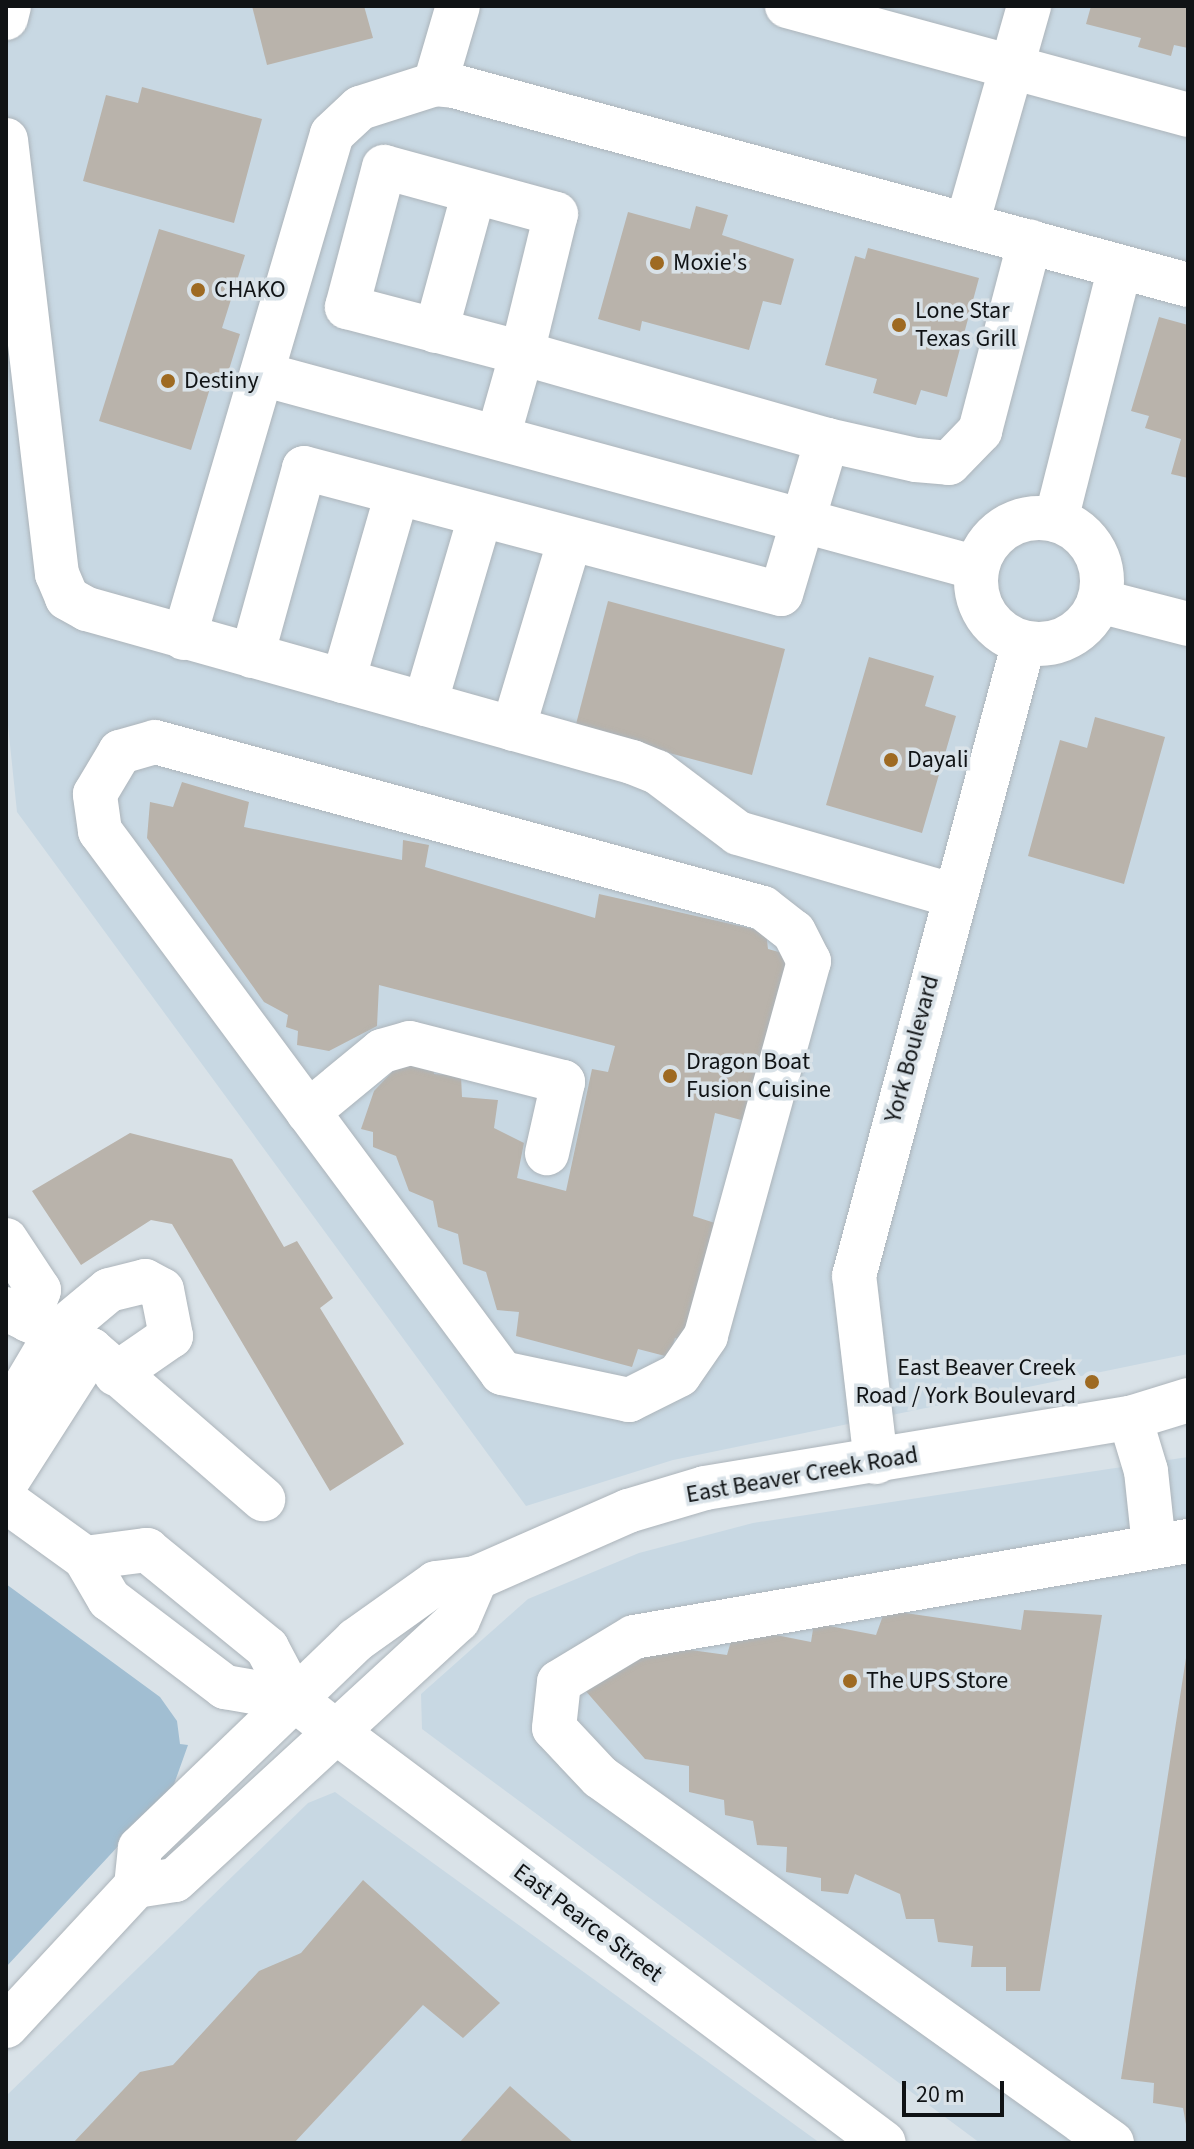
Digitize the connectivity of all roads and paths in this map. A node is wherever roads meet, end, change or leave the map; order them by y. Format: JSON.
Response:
{"nodes":[{"id":1,"x":9,"y":6,"type":"edge"},
{"id":2,"x":458,"y":6,"type":"edge"},
{"id":3,"x":787,"y":6,"type":"edge"},
{"id":4,"x":1029,"y":6,"type":"edge"},
{"id":5,"x":832,"y":12,"type":"edge"},
{"id":6,"x":6,"y":18,"type":"edge"},
{"id":7,"x":1011,"y":68,"type":"junction"},
{"id":8,"x":435,"y":84,"type":"junction"},
{"id":9,"x":1188,"y":115,"type":"edge"},
{"id":10,"x":6,"y":140,"type":"edge"},
{"id":11,"x":474,"y":192,"type":"junction"},
{"id":12,"x":967,"y":224,"type":"junction"},
{"id":13,"x":1030,"y":241,"type":"junction"},
{"id":14,"x":1120,"y":267,"type":"junction"},
{"id":15,"x":1188,"y":285,"type":"edge"},
{"id":16,"x":436,"y":331,"type":"junction"},
{"id":17,"x":522,"y":353,"type":"junction"},
{"id":18,"x":262,"y":374,"type":"junction"},
{"id":19,"x":498,"y":437,"type":"junction"},
{"id":20,"x":827,"y":440,"type":"junction"},
{"id":21,"x":397,"y":494,"type":"junction"},
{"id":22,"x":480,"y":517,"type":"junction"},
{"id":23,"x":803,"y":520,"type":"junction"},
{"id":24,"x":1056,"y":520,"type":"junction"},
{"id":25,"x":570,"y":539,"type":"junction"},
{"id":26,"x":977,"y":568,"type":"junction"},
{"id":27,"x":1099,"y":601,"type":"junction"},
{"id":28,"x":1188,"y":624,"type":"edge"},
{"id":29,"x":184,"y":638,"type":"junction"},
{"id":30,"x":1024,"y":642,"type":"junction"},
{"id":31,"x":252,"y":656,"type":"junction"},
{"id":32,"x":343,"y":681,"type":"junction"},
{"id":33,"x":425,"y":704,"type":"junction"},
{"id":34,"x":513,"y":729,"type":"junction"},
{"id":35,"x":952,"y":895,"type":"junction"},
{"id":36,"x":308,"y":1112,"type":"junction"},
{"id":37,"x":547,"y":1153,"type":"dead end"},
{"id":38,"x":6,"y":1240,"type":"edge"},
{"id":39,"x":59,"y":1338,"type":"edge"},
{"id":40,"x":1188,"y":1400,"type":"edge"},
{"id":41,"x":1188,"y":1414,"type":"edge"},
{"id":42,"x":1136,"y":1417,"type":"junction"},
{"id":43,"x":6,"y":1418,"type":"edge"},
{"id":44,"x":876,"y":1462,"type":"junction"},
{"id":45,"x":6,"y":1483,"type":"edge"},
{"id":46,"x":263,"y":1499,"type":"dead end"},
{"id":47,"x":6,"y":1501,"type":"edge"},
{"id":48,"x":1171,"y":1544,"type":"edge"},
{"id":49,"x":85,"y":1558,"type":"junction"},
{"id":50,"x":476,"y":1578,"type":"junction"},
{"id":51,"x":294,"y":1699,"type":"junction"},
{"id":52,"x":335,"y":1731,"type":"junction"},
{"id":53,"x":136,"y":1886,"type":"junction"},
{"id":54,"x":6,"y":2026,"type":"edge"},
{"id":55,"x":1064,"y":2127,"type":"edge"},
{"id":56,"x":884,"y":2143,"type":"edge"},
{"id":57,"x":1112,"y":2143,"type":"edge"}],
"edges":[{"from":1,"to":6,"type":"street"},
{"from":2,"to":8,"type":"street"},
{"from":3,"to":5,"type":"street"},
{"from":4,"to":7,"type":"street"},
{"from":5,"to":7,"type":"street"},
{"from":7,"to":9,"type":"street"},
{"from":7,"to":12,"type":"street"},
{"from":8,"to":12,"type":"street"},
{"from":8,"to":18,"type":"street"},
{"from":10,"to":29,"type":"street"},
{"from":11,"to":16,"type":"street"},
{"from":11,"to":16,"type":"street"},
{"from":11,"to":17,"type":"street"},
{"from":12,"to":13,"type":"street"},
{"from":13,"to":14,"type":"street"},
{"from":13,"to":20,"type":"street"},
{"from":14,"to":15,"type":"street"},
{"from":14,"to":24,"type":"street"},
{"from":16,"to":17,"type":"street"},
{"from":17,"to":19,"type":"street"},
{"from":17,"to":20,"type":"street"},
{"from":18,"to":19,"type":"street"},
{"from":18,"to":29,"type":"street"},
{"from":19,"to":23,"type":"street"},
{"from":20,"to":23,"type":"street"},
{"from":21,"to":22,"type":"street"},
{"from":21,"to":31,"type":"street"},
{"from":21,"to":32,"type":"street"},
{"from":22,"to":25,"type":"street"},
{"from":22,"to":33,"type":"street"},
{"from":23,"to":25,"type":"street"},
{"from":23,"to":26,"type":"street"},
{"from":24,"to":26,"type":"street"},
{"from":24,"to":27,"type":"street"},
{"from":25,"to":34,"type":"street"},
{"from":26,"to":30,"type":"street"},
{"from":27,"to":28,"type":"street"},
{"from":27,"to":30,"type":"street"},
{"from":29,"to":31,"type":"street"},
{"from":30,"to":35,"type":"street","name":"York Boulevard"},
{"from":31,"to":32,"type":"street"},
{"from":32,"to":33,"type":"street"},
{"from":33,"to":34,"type":"street"},
{"from":34,"to":35,"type":"street"},
{"from":35,"to":44,"type":"street","name":"York Boulevard"},
{"from":36,"to":36,"type":"street"},
{"from":36,"to":37,"type":"street"},
{"from":38,"to":39,"type":"street"},
{"from":39,"to":43,"type":"street"},
{"from":39,"to":45,"type":"street"},
{"from":39,"to":46,"type":"street"},
{"from":40,"to":42,"type":"street","name":"East Beaver Creek Road"},
{"from":41,"to":42,"type":"street","name":"East Beaver Creek Road"},
{"from":42,"to":44,"type":"street","name":"East Beaver Creek Road"},
{"from":42,"to":48,"type":"street"},
{"from":44,"to":50,"type":"street","name":"East Beaver Creek Road"},
{"from":47,"to":49,"type":"street"},
{"from":48,"to":55,"type":"street"},
{"from":49,"to":51,"type":"street"},
{"from":49,"to":51,"type":"street"},
{"from":50,"to":51,"type":"street","name":"East Beaver Creek Road"},
{"from":50,"to":52,"type":"street"},
{"from":51,"to":52,"type":"street","name":"East Pearce Street"},
{"from":51,"to":53,"type":"street","name":"East Beaver Creek Road"},
{"from":52,"to":53,"type":"street"},
{"from":52,"to":56,"type":"street","name":"East Pearce Street"},
{"from":53,"to":54,"type":"street"},
{"from":55,"to":57,"type":"street"}]}
